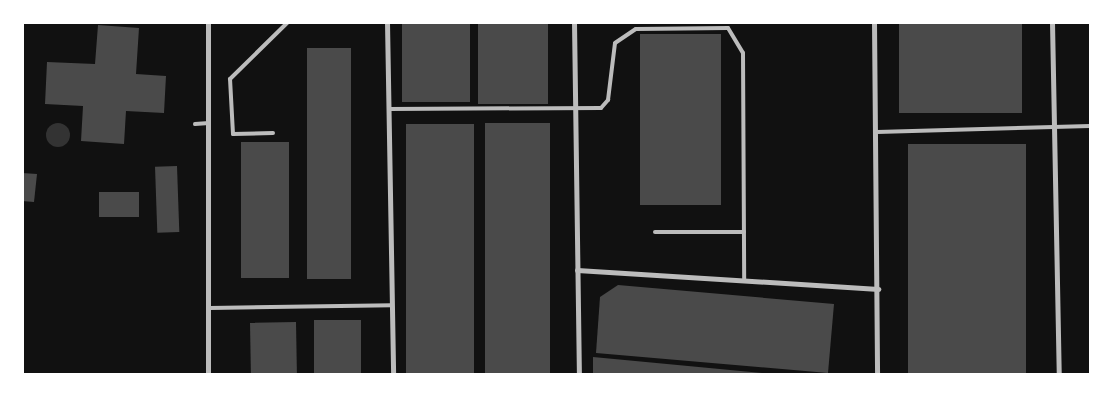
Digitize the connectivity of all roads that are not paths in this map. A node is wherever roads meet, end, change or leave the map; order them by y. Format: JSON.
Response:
{"nodes":[{"id":1,"x":208,"y":22,"type":"edge"},
{"id":2,"x":288,"y":22,"type":"edge"},
{"id":3,"x":387,"y":22,"type":"edge"},
{"id":4,"x":574,"y":22,"type":"edge"},
{"id":5,"x":874,"y":22,"type":"edge"},
{"id":6,"x":1052,"y":22,"type":"edge"},
{"id":7,"x":389,"y":108,"type":"junction"},
{"id":8,"x":575,"y":109,"type":"junction"},
{"id":9,"x":209,"y":123,"type":"junction"},
{"id":10,"x":194,"y":124,"type":"dead end"},
{"id":11,"x":1090,"y":126,"type":"edge"},
{"id":12,"x":1053,"y":127,"type":"junction"},
{"id":13,"x":877,"y":132,"type":"junction"},
{"id":14,"x":273,"y":133,"type":"dead end"},
{"id":15,"x":655,"y":232,"type":"dead end"},
{"id":16,"x":744,"y":232,"type":"junction"},
{"id":17,"x":578,"y":270,"type":"junction"},
{"id":18,"x":744,"y":280,"type":"junction"},
{"id":19,"x":878,"y":289,"type":"junction"},
{"id":20,"x":392,"y":305,"type":"junction"},
{"id":21,"x":210,"y":308,"type":"junction"},
{"id":22,"x":208,"y":374,"type":"edge"},
{"id":23,"x":393,"y":374,"type":"edge"},
{"id":24,"x":579,"y":374,"type":"edge"},
{"id":25,"x":877,"y":374,"type":"edge"},
{"id":26,"x":1059,"y":374,"type":"edge"}],
"edges":[{"from":1,"to":9,"type":"street"},
{"from":2,"to":14,"type":"lane"},
{"from":3,"to":7,"type":"street"},
{"from":4,"to":8,"type":"street"},
{"from":5,"to":13,"type":"street"},
{"from":6,"to":12,"type":"street"},
{"from":7,"to":8,"type":"lane"},
{"from":7,"to":20,"type":"street"},
{"from":8,"to":16,"type":"lane"},
{"from":8,"to":17,"type":"street"},
{"from":9,"to":10,"type":"lane"},
{"from":9,"to":21,"type":"street"},
{"from":11,"to":12,"type":"lane"},
{"from":12,"to":13,"type":"lane"},
{"from":12,"to":26,"type":"street"},
{"from":13,"to":19,"type":"street"},
{"from":15,"to":16,"type":"lane"},
{"from":16,"to":18,"type":"lane"},
{"from":17,"to":18,"type":"street"},
{"from":17,"to":24,"type":"street"},
{"from":18,"to":19,"type":"street"},
{"from":19,"to":25,"type":"street"},
{"from":20,"to":21,"type":"lane"},
{"from":20,"to":23,"type":"street"},
{"from":21,"to":22,"type":"street"}]}
